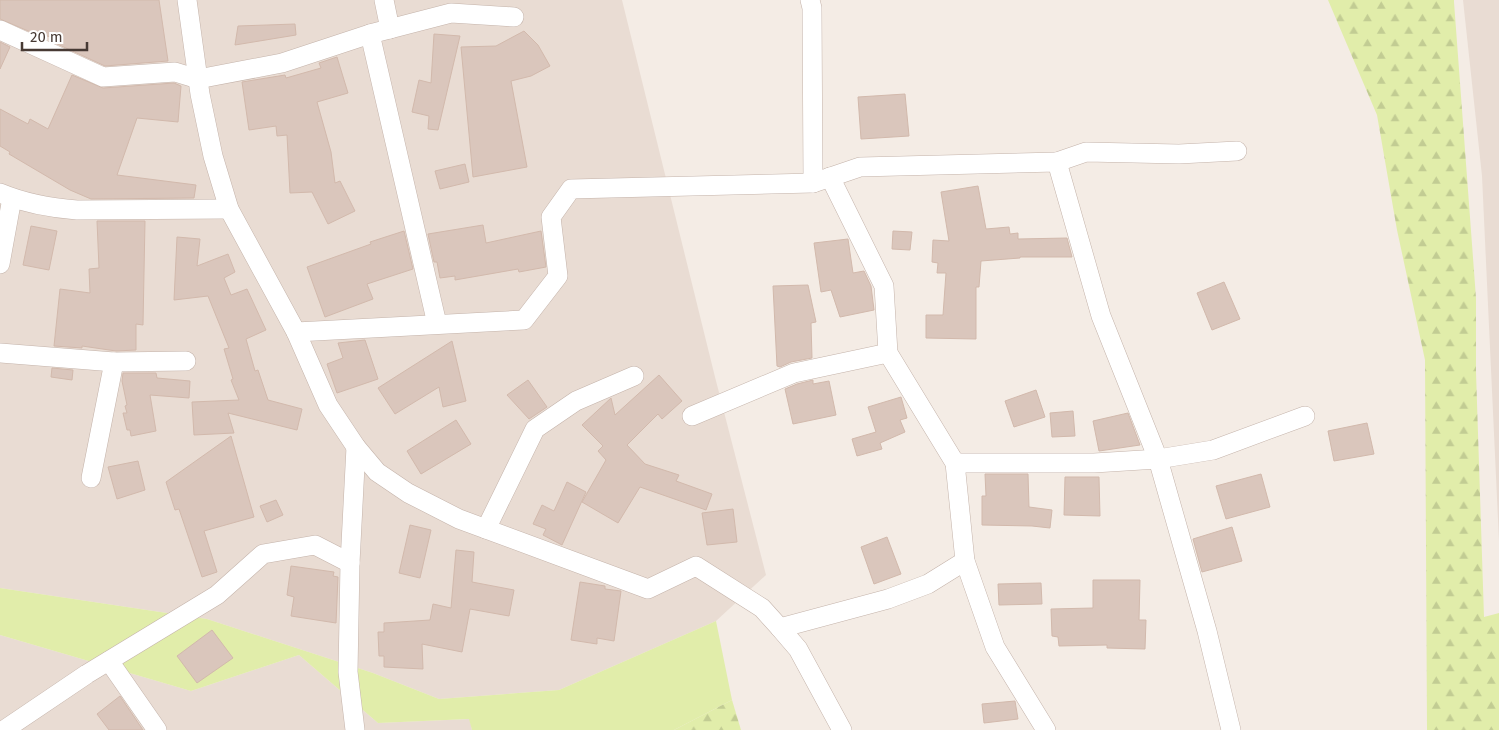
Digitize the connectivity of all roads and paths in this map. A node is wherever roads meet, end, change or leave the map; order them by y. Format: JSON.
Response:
{"nodes":[{"id":1,"x":188,"y":0,"type":"edge"},
{"id":2,"x":384,"y":0,"type":"edge"},
{"id":3,"x":810,"y":0,"type":"edge"},
{"id":4,"x":453,"y":6,"type":"edge"},
{"id":5,"x":514,"y":17,"type":"dead end"},
{"id":6,"x":390,"y":29,"type":"junction"},
{"id":7,"x":0,"y":30,"type":"edge"},
{"id":8,"x":370,"y":34,"type":"junction"},
{"id":9,"x":198,"y":79,"type":"junction"},
{"id":10,"x":1237,"y":150,"type":"dead end"},
{"id":11,"x":1057,"y":162,"type":"junction"},
{"id":12,"x":822,"y":180,"type":"junction"},
{"id":13,"x":6,"y":196,"type":"edge"},
{"id":14,"x":229,"y":209,"type":"junction"},
{"id":15,"x":0,"y":264,"type":"edge"},
{"id":16,"x":437,"y":324,"type":"junction"},
{"id":17,"x":296,"y":332,"type":"junction"},
{"id":18,"x":0,"y":353,"type":"edge"},
{"id":19,"x":888,"y":353,"type":"junction"},
{"id":20,"x":186,"y":360,"type":"dead end"},
{"id":21,"x":114,"y":362,"type":"junction"},
{"id":22,"x":634,"y":376,"type":"dead end"},
{"id":23,"x":692,"y":416,"type":"dead end"},
{"id":24,"x":1305,"y":416,"type":"dead end"},
{"id":25,"x":356,"y":447,"type":"junction"},
{"id":26,"x":1158,"y":459,"type":"junction"},
{"id":27,"x":955,"y":463,"type":"junction"},
{"id":28,"x":92,"y":478,"type":"dead end"},
{"id":29,"x":486,"y":529,"type":"junction"},
{"id":30,"x":965,"y":561,"type":"junction"},
{"id":31,"x":350,"y":563,"type":"junction"},
{"id":32,"x":780,"y":628,"type":"junction"},
{"id":33,"x":109,"y":661,"type":"junction"},
{"id":34,"x":4,"y":730,"type":"edge"},
{"id":35,"x":157,"y":730,"type":"edge"},
{"id":36,"x":355,"y":730,"type":"edge"},
{"id":37,"x":842,"y":730,"type":"edge"},
{"id":38,"x":1046,"y":730,"type":"edge"},
{"id":39,"x":1231,"y":730,"type":"edge"}],
"edges":[{"from":1,"to":9,"type":"street"},
{"from":2,"to":6,"type":"street"},
{"from":3,"to":12,"type":"street"},
{"from":4,"to":5,"type":"street"},
{"from":4,"to":6,"type":"street"},
{"from":6,"to":8,"type":"street"},
{"from":7,"to":9,"type":"street"},
{"from":8,"to":9,"type":"street"},
{"from":8,"to":16,"type":"street"},
{"from":9,"to":14,"type":"street"},
{"from":10,"to":11,"type":"street"},
{"from":11,"to":12,"type":"street"},
{"from":11,"to":26,"type":"street"},
{"from":12,"to":16,"type":"street"},
{"from":12,"to":19,"type":"street"},
{"from":13,"to":14,"type":"street"},
{"from":13,"to":15,"type":"street"},
{"from":14,"to":17,"type":"street"},
{"from":16,"to":17,"type":"street"},
{"from":17,"to":25,"type":"street"},
{"from":18,"to":21,"type":"street"},
{"from":19,"to":23,"type":"street"},
{"from":19,"to":27,"type":"street"},
{"from":20,"to":21,"type":"street"},
{"from":21,"to":28,"type":"street"},
{"from":22,"to":29,"type":"street"},
{"from":24,"to":26,"type":"street"},
{"from":25,"to":29,"type":"street"},
{"from":25,"to":31,"type":"street"},
{"from":26,"to":27,"type":"street"},
{"from":26,"to":39,"type":"street"},
{"from":27,"to":30,"type":"street"},
{"from":29,"to":32,"type":"street"},
{"from":30,"to":32,"type":"street"},
{"from":30,"to":38,"type":"street"},
{"from":31,"to":33,"type":"street"},
{"from":31,"to":36,"type":"street"},
{"from":32,"to":37,"type":"street"},
{"from":33,"to":34,"type":"street"},
{"from":33,"to":35,"type":"street"}]}
